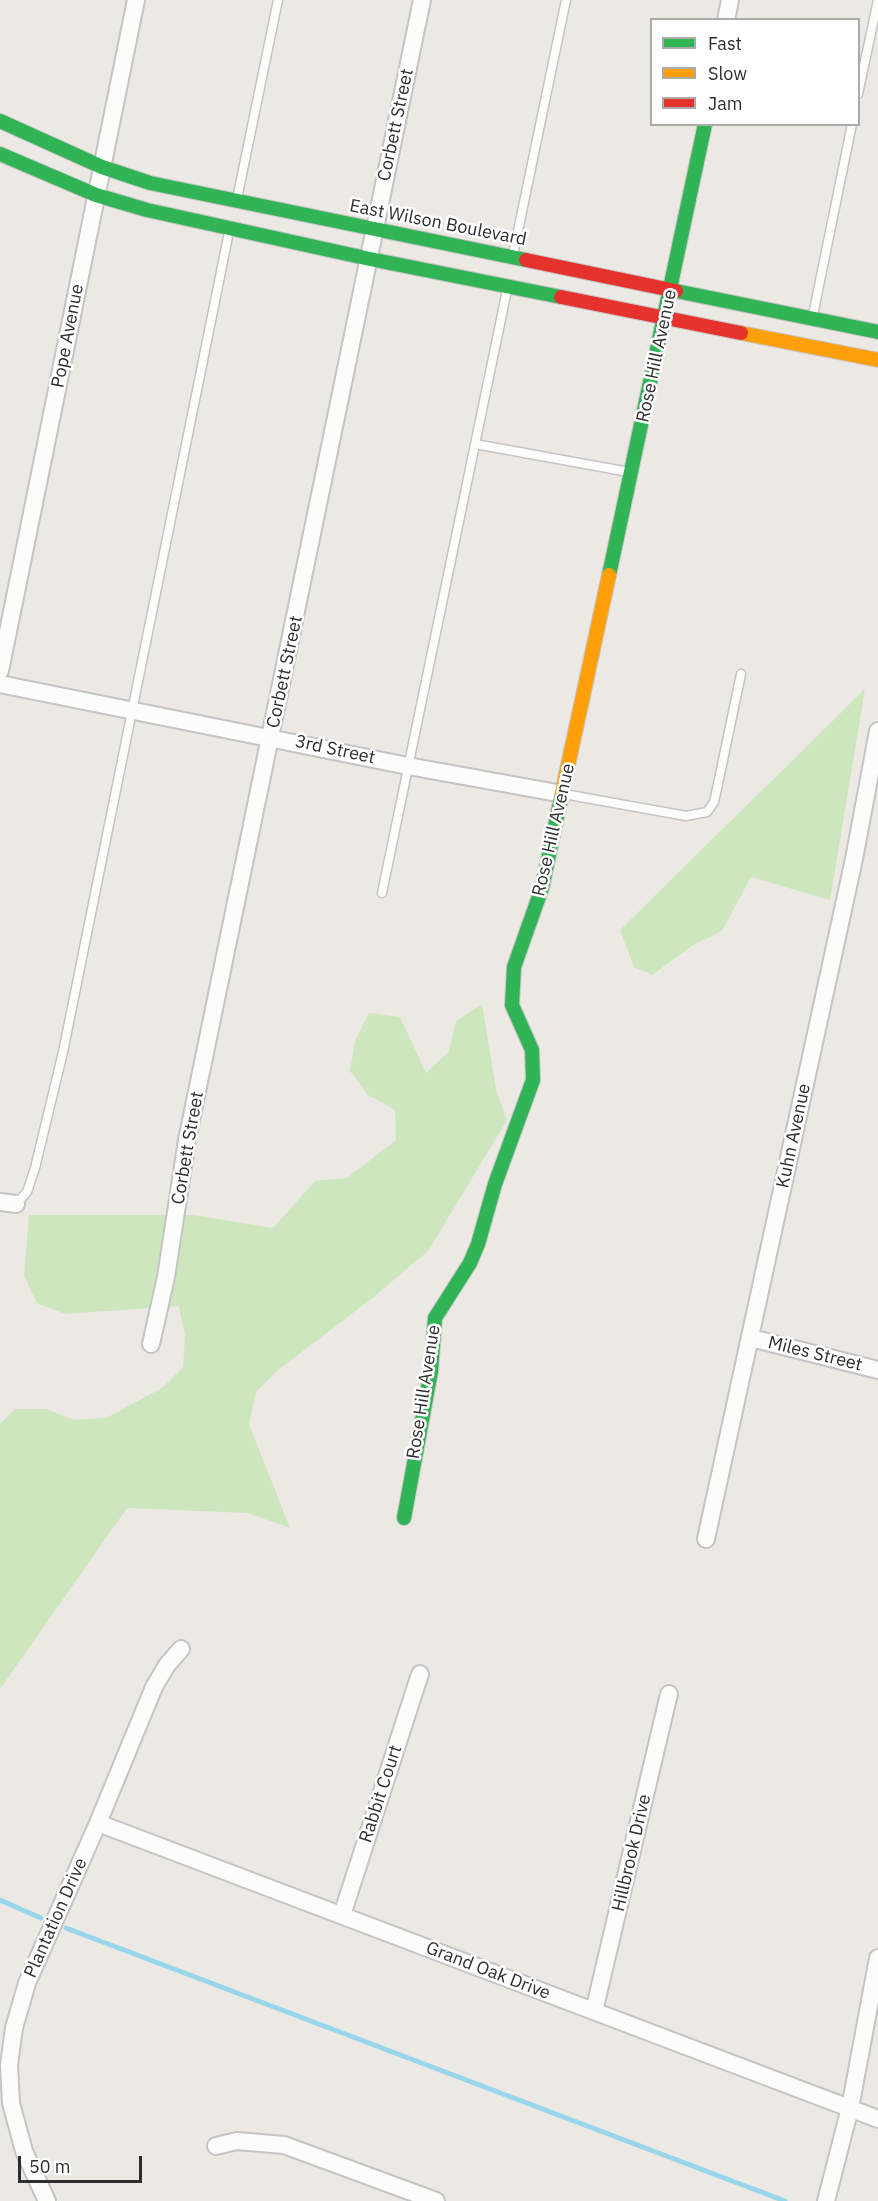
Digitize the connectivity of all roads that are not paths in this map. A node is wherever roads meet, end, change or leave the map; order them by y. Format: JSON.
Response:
{"nodes":[{"id":1,"x":136,"y":0,"type":"edge"},
{"id":2,"x":422,"y":0,"type":"edge"},
{"id":3,"x":566,"y":0,"type":"edge"},
{"id":4,"x":730,"y":0,"type":"edge"},
{"id":5,"x":878,"y":0,"type":"edge"},
{"id":6,"x":275,"y":1,"type":"edge"},
{"id":7,"x":726,"y":18,"type":"edge"},
{"id":8,"x":860,"y":85,"type":"edge"},
{"id":9,"x":0,"y":121,"type":"edge"},
{"id":10,"x":705,"y":126,"type":"edge"},
{"id":11,"x":852,"y":126,"type":"edge"},
{"id":12,"x":0,"y":154,"type":"edge"},
{"id":13,"x":102,"y":167,"type":"junction"},
{"id":14,"x":96,"y":195,"type":"junction"},
{"id":15,"x":237,"y":200,"type":"junction"},
{"id":16,"x":229,"y":229,"type":"junction"},
{"id":17,"x":375,"y":230,"type":"junction"},
{"id":18,"x":513,"y":256,"type":"junction"},
{"id":19,"x":370,"y":259,"type":"junction"},
{"id":20,"x":507,"y":286,"type":"junction"},
{"id":21,"x":671,"y":289,"type":"junction"},
{"id":22,"x":665,"y":316,"type":"junction"},
{"id":23,"x":813,"y":318,"type":"junction"},
{"id":24,"x":878,"y":332,"type":"edge"},
{"id":25,"x":878,"y":360,"type":"edge"},
{"id":26,"x":475,"y":444,"type":"junction"},
{"id":27,"x":632,"y":472,"type":"junction"},
{"id":28,"x":0,"y":671,"type":"edge"},
{"id":29,"x":741,"y":674,"type":"dead end"},
{"id":30,"x":0,"y":684,"type":"edge"},
{"id":31,"x":132,"y":709,"type":"junction"},
{"id":32,"x":878,"y":731,"type":"edge"},
{"id":33,"x":271,"y":737,"type":"junction"},
{"id":34,"x":408,"y":766,"type":"junction"},
{"id":35,"x":563,"y":794,"type":"junction"},
{"id":36,"x":382,"y":893,"type":"dead end"},
{"id":37,"x":8,"y":1203,"type":"edge"},
{"id":38,"x":751,"y":1338,"type":"junction"},
{"id":39,"x":151,"y":1344,"type":"dead end"},
{"id":40,"x":878,"y":1370,"type":"edge"},
{"id":41,"x":404,"y":1518,"type":"dead end"},
{"id":42,"x":706,"y":1539,"type":"dead end"},
{"id":43,"x":181,"y":1649,"type":"dead end"},
{"id":44,"x":420,"y":1674,"type":"dead end"},
{"id":45,"x":669,"y":1694,"type":"dead end"},
{"id":46,"x":98,"y":1823,"type":"junction"},
{"id":47,"x":342,"y":1915,"type":"junction"},
{"id":48,"x":878,"y":1958,"type":"edge"},
{"id":49,"x":594,"y":2012,"type":"junction"},
{"id":50,"x":850,"y":2108,"type":"junction"},
{"id":51,"x":878,"y":2119,"type":"edge"},
{"id":52,"x":216,"y":2146,"type":"dead end"},
{"id":53,"x":47,"y":2201,"type":"edge"},
{"id":54,"x":436,"y":2201,"type":"edge"},
{"id":55,"x":826,"y":2201,"type":"edge"}],
"edges":[{"from":1,"to":13,"type":"street","name":"Pope Avenue"},
{"from":2,"to":17,"type":"street","name":"Corbett Street"},
{"from":3,"to":18,"type":"lane"},
{"from":4,"to":7,"type":"street"},
{"from":5,"to":8,"type":"lane"},
{"from":6,"to":15,"type":"lane"},
{"from":9,"to":13,"type":"main road","name":"East Wilson Boulevard"},
{"from":10,"to":21,"type":"main road","name":"Rose Hill Avenue"},
{"from":11,"to":23,"type":"lane"},
{"from":12,"to":14,"type":"main road"},
{"from":13,"to":14,"type":"street","name":"Pope Avenue"},
{"from":13,"to":15,"type":"main road","name":"East Wilson Boulevard"},
{"from":14,"to":16,"type":"main road"},
{"from":14,"to":28,"type":"street","name":"Pope Avenue"},
{"from":15,"to":17,"type":"main road","name":"East Wilson Boulevard"},
{"from":16,"to":19,"type":"main road"},
{"from":16,"to":31,"type":"lane"},
{"from":17,"to":18,"type":"main road","name":"East Wilson Boulevard"},
{"from":17,"to":19,"type":"street","name":"Corbett Street"},
{"from":18,"to":21,"type":"main road","name":"East Wilson Boulevard"},
{"from":19,"to":20,"type":"main road"},
{"from":19,"to":33,"type":"street","name":"Corbett Street"},
{"from":20,"to":22,"type":"main road"},
{"from":20,"to":26,"type":"lane"},
{"from":21,"to":22,"type":"main road","name":"Rose Hill Avenue"},
{"from":21,"to":23,"type":"main road","name":"East Wilson Boulevard"},
{"from":22,"to":25,"type":"main road"},
{"from":22,"to":27,"type":"main road","name":"Rose Hill Avenue"},
{"from":23,"to":24,"type":"main road","name":"East Wilson Boulevard"},
{"from":26,"to":27,"type":"lane"},
{"from":26,"to":34,"type":"lane"},
{"from":27,"to":35,"type":"main road","name":"Rose Hill Avenue"},
{"from":29,"to":35,"type":"lane"},
{"from":30,"to":31,"type":"street","name":"3rd Street"},
{"from":31,"to":33,"type":"street","name":"3rd Street"},
{"from":31,"to":37,"type":"lane"},
{"from":32,"to":38,"type":"street","name":"Kuhn Avenue"},
{"from":33,"to":34,"type":"street","name":"3rd Street"},
{"from":33,"to":39,"type":"street","name":"Corbett Street"},
{"from":34,"to":35,"type":"street","name":"3rd Street"},
{"from":34,"to":36,"type":"lane"},
{"from":35,"to":41,"type":"main road","name":"Rose Hill Avenue"},
{"from":38,"to":40,"type":"street","name":"Miles Street"},
{"from":38,"to":42,"type":"street","name":"Kuhn Avenue"},
{"from":43,"to":46,"type":"street","name":"Plantation Drive"},
{"from":44,"to":47,"type":"street","name":"Rabbit Court"},
{"from":45,"to":49,"type":"street","name":"Hillbrook Drive"},
{"from":46,"to":47,"type":"street","name":"Grand Oak Drive"},
{"from":46,"to":53,"type":"street","name":"Plantation Drive"},
{"from":47,"to":49,"type":"street","name":"Grand Oak Drive"},
{"from":48,"to":50,"type":"street"},
{"from":49,"to":50,"type":"street","name":"Grand Oak Drive"},
{"from":50,"to":51,"type":"street","name":"Grand Oak Drive"},
{"from":50,"to":55,"type":"street"},
{"from":52,"to":54,"type":"street"}]}
